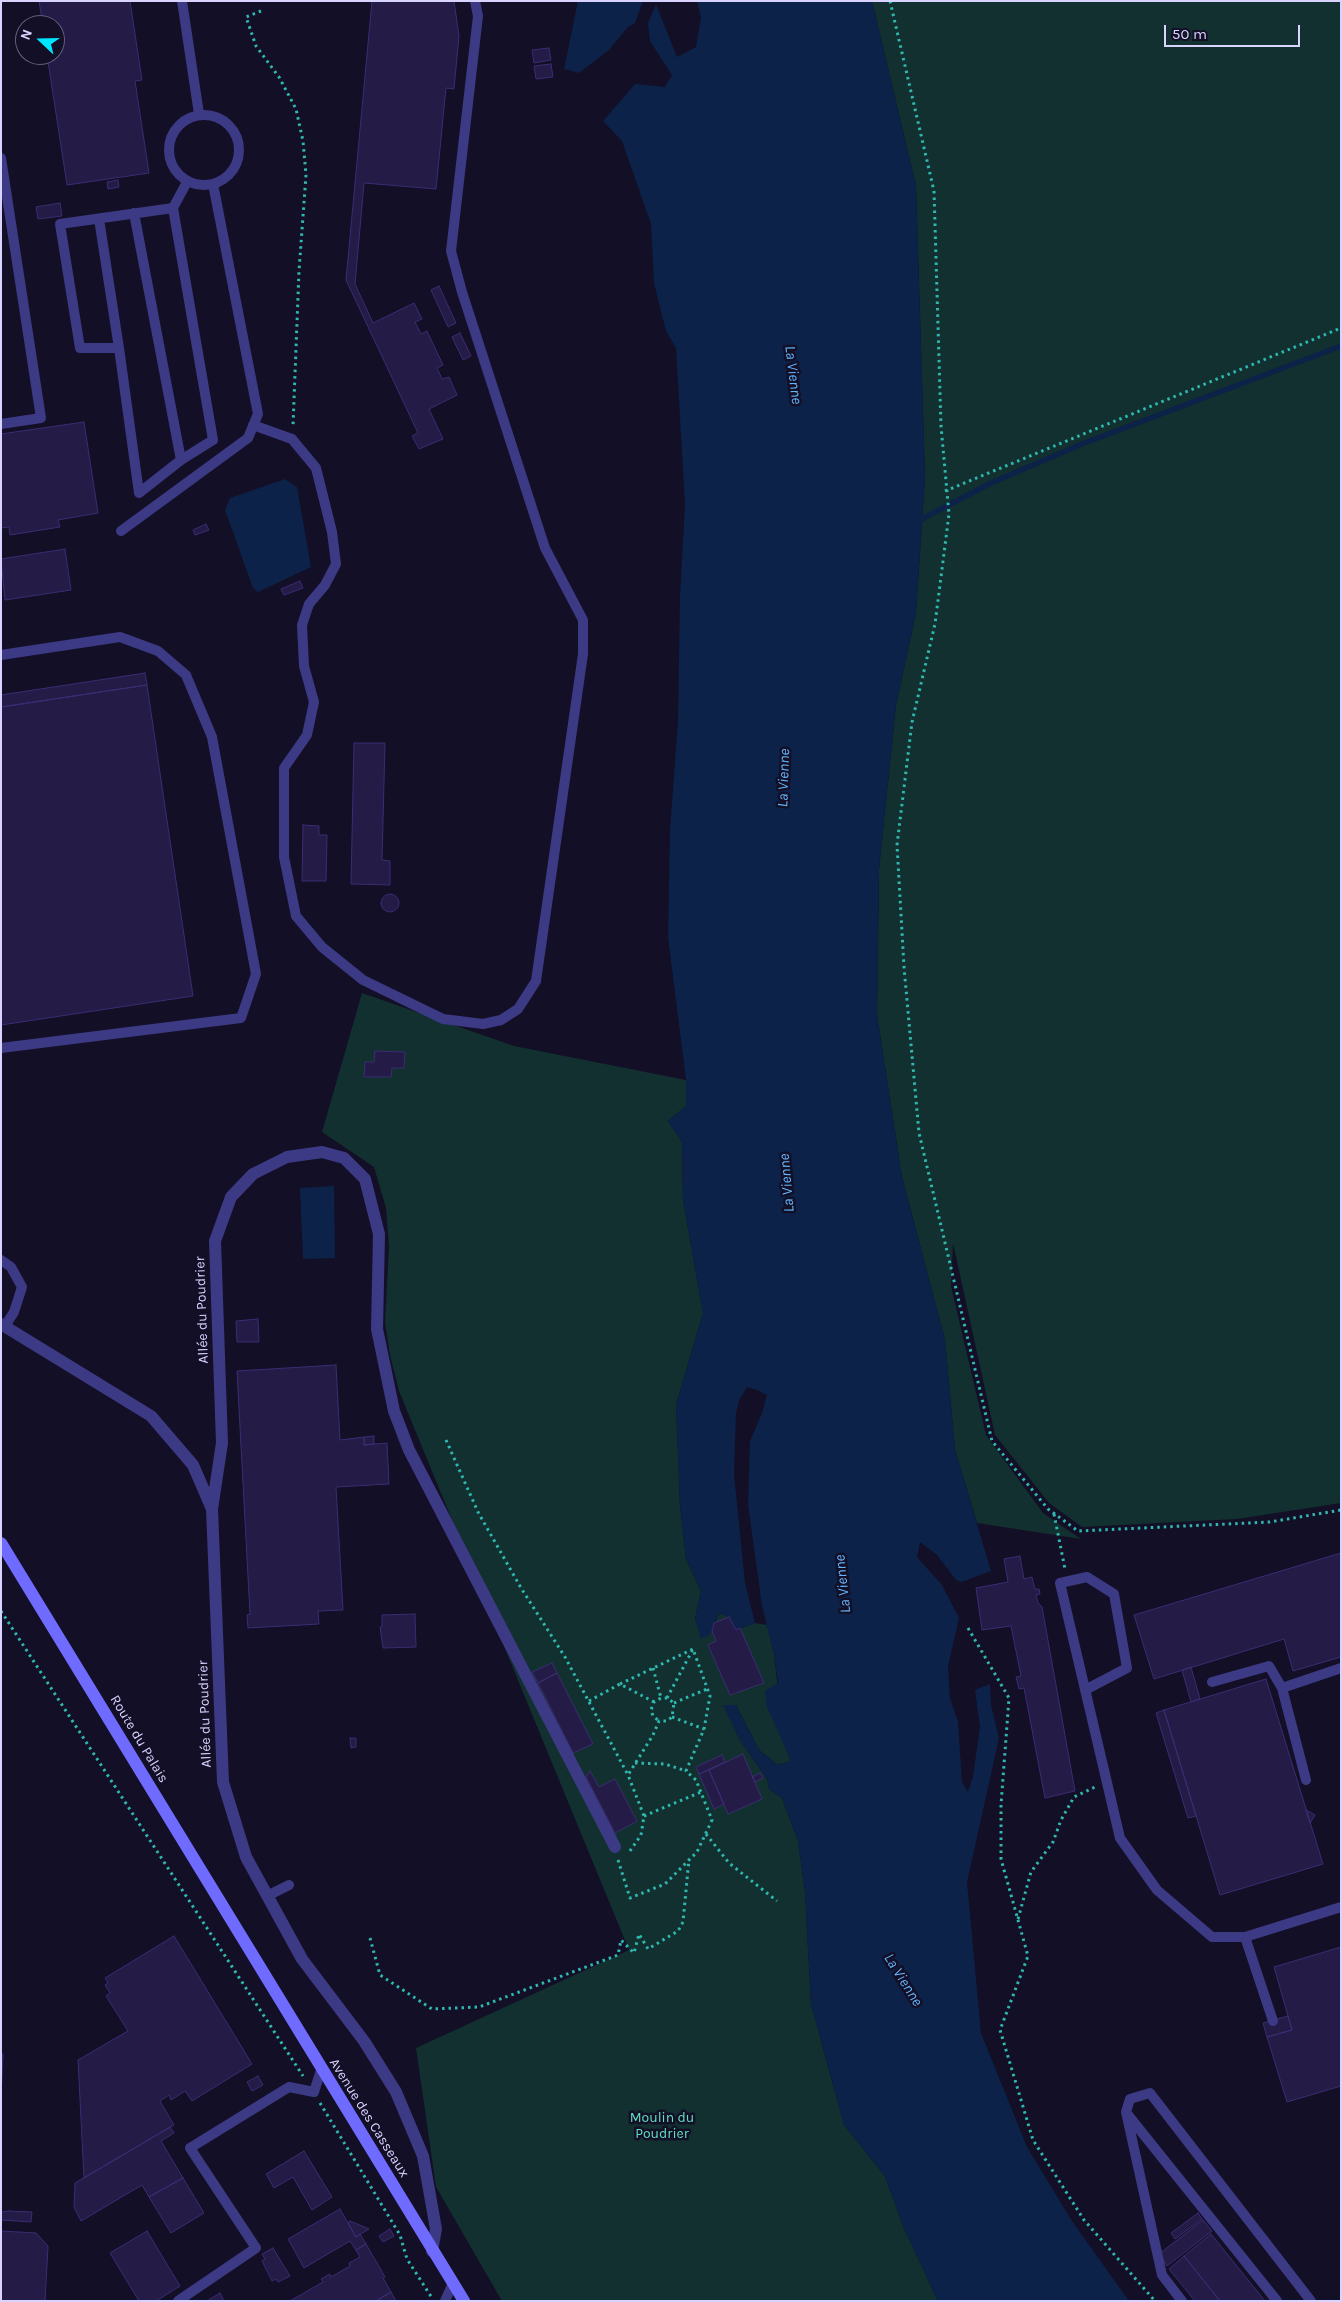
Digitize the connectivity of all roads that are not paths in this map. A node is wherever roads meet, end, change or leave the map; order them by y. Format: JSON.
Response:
{"nodes":[{"id":1,"x":182,"y":1,"type":"edge"},
{"id":2,"x":475,"y":1,"type":"edge"},
{"id":3,"x":199,"y":114,"type":"junction"},
{"id":4,"x":1,"y":158,"type":"edge"},
{"id":5,"x":187,"y":182,"type":"junction"},
{"id":6,"x":213,"y":184,"type":"junction"},
{"id":7,"x":173,"y":208,"type":"junction"},
{"id":8,"x":134,"y":213,"type":"junction"},
{"id":9,"x":99,"y":219,"type":"junction"},
{"id":10,"x":118,"y":348,"type":"junction"},
{"id":11,"x":1,"y":424,"type":"edge"},
{"id":12,"x":253,"y":426,"type":"junction"},
{"id":13,"x":181,"y":460,"type":"junction"},
{"id":14,"x":121,"y":531,"type":"dead end"},
{"id":15,"x":1,"y":655,"type":"edge"},
{"id":16,"x":1,"y":1048,"type":"edge"},
{"id":17,"x":1,"y":1260,"type":"edge"},
{"id":18,"x":3,"y":1325,"type":"edge"},
{"id":19,"x":212,"y":1509,"type":"junction"},
{"id":20,"x":1,"y":1543,"type":"edge"},
{"id":21,"x":1341,"y":1668,"type":"edge"},
{"id":22,"x":1212,"y":1682,"type":"dead end"},
{"id":23,"x":1282,"y":1688,"type":"junction"},
{"id":24,"x":1085,"y":1690,"type":"junction"},
{"id":25,"x":1306,"y":1780,"type":"dead end"},
{"id":26,"x":615,"y":1847,"type":"road end"},
{"id":27,"x":289,"y":1885,"type":"dead end"},
{"id":28,"x":267,"y":1896,"type":"junction"},
{"id":29,"x":1341,"y":1908,"type":"edge"},
{"id":30,"x":1246,"y":1937,"type":"junction"},
{"id":31,"x":250,"y":1951,"type":"joint"},
{"id":32,"x":1273,"y":2021,"type":"dead end"},
{"id":33,"x":321,"y":2070,"type":"junction"},
{"id":34,"x":1126,"y":2112,"type":"junction"},
{"id":35,"x":432,"y":2251,"type":"junction"},
{"id":36,"x":453,"y":2283,"type":"junction"},
{"id":37,"x":178,"y":2301,"type":"edge"},
{"id":38,"x":445,"y":2301,"type":"edge"},
{"id":39,"x":464,"y":2301,"type":"edge"},
{"id":40,"x":1182,"y":2301,"type":"edge"},
{"id":41,"x":1277,"y":2301,"type":"edge"},
{"id":42,"x":1311,"y":2301,"type":"edge"}],
"edges":[{"from":1,"to":3,"type":"lane"},
{"from":2,"to":12,"type":"lane"},
{"from":3,"to":5,"type":"lane"},
{"from":3,"to":6,"type":"lane"},
{"from":4,"to":11,"type":"lane"},
{"from":5,"to":6,"type":"lane"},
{"from":5,"to":7,"type":"lane"},
{"from":6,"to":12,"type":"lane"},
{"from":7,"to":8,"type":"lane"},
{"from":7,"to":13,"type":"lane"},
{"from":8,"to":9,"type":"lane"},
{"from":8,"to":13,"type":"lane"},
{"from":9,"to":10,"type":"lane"},
{"from":9,"to":10,"type":"lane"},
{"from":10,"to":13,"type":"lane"},
{"from":12,"to":14,"type":"lane"},
{"from":15,"to":16,"type":"lane"},
{"from":17,"to":18,"type":"lane"},
{"from":18,"to":19,"type":"street"},
{"from":19,"to":26,"type":"street","name":"Allée du Poudrier"},
{"from":19,"to":28,"type":"street","name":"Allée du Poudrier"},
{"from":20,"to":31,"type":"main road","name":"Route du Palais"},
{"from":21,"to":23,"type":"lane"},
{"from":22,"to":23,"type":"lane"},
{"from":23,"to":25,"type":"lane"},
{"from":24,"to":24,"type":"lane"},
{"from":24,"to":30,"type":"lane"},
{"from":27,"to":28,"type":"lane"},
{"from":28,"to":35,"type":"street","name":"Allée du Poudrier"},
{"from":29,"to":30,"type":"lane"},
{"from":30,"to":32,"type":"lane"},
{"from":31,"to":33,"type":"main road","name":"Avenue des Casseaux"},
{"from":33,"to":35,"type":"main road","name":"Avenue des Casseaux"},
{"from":33,"to":37,"type":"lane"},
{"from":34,"to":40,"type":"lane"},
{"from":34,"to":41,"type":"lane"},
{"from":34,"to":42,"type":"lane"},
{"from":35,"to":36,"type":"main road","name":"Avenue des Casseaux"},
{"from":36,"to":38,"type":"lane"},
{"from":36,"to":39,"type":"main road","name":"Avenue des Casseaux"}]}
